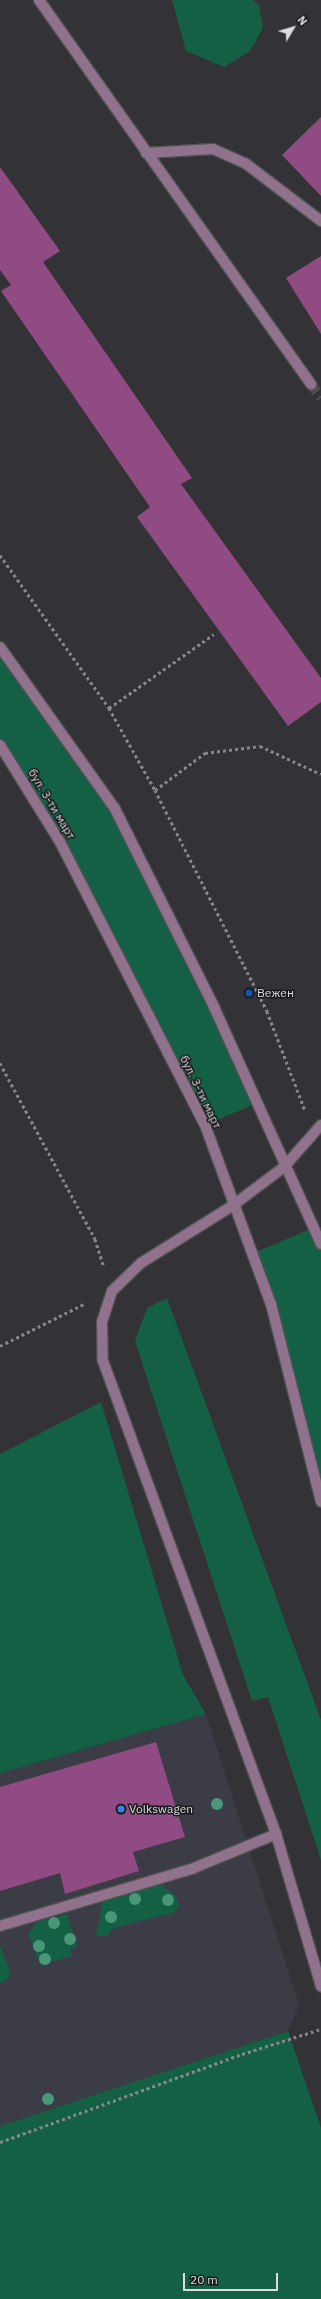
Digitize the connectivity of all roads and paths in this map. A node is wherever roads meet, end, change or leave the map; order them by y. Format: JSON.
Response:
{"nodes":[{"id":1,"x":39,"y":0,"type":"edge"},
{"id":2,"x":146,"y":153,"type":"junction"},
{"id":3,"x":321,"y":221,"type":"edge"},
{"id":4,"x":311,"y":384,"type":"tunnel mouth"},
{"id":5,"x":0,"y":555,"type":"edge"},
{"id":6,"x":214,"y":634,"type":"dead end"},
{"id":7,"x":0,"y":648,"type":"edge"},
{"id":8,"x":109,"y":708,"type":"junction"},
{"id":9,"x":0,"y":745,"type":"edge"},
{"id":10,"x":321,"y":774,"type":"edge"},
{"id":11,"x":156,"y":790,"type":"junction"},
{"id":12,"x":0,"y":1064,"type":"edge"},
{"id":13,"x":318,"y":1129,"type":"edge"},
{"id":14,"x":284,"y":1167,"type":"junction"},
{"id":15,"x":232,"y":1206,"type":"junction"},
{"id":16,"x":321,"y":1244,"type":"edge"},
{"id":17,"x":112,"y":1291,"type":"junction"},
{"id":18,"x":0,"y":1346,"type":"edge"},
{"id":19,"x":321,"y":1502,"type":"edge"},
{"id":20,"x":276,"y":1834,"type":"junction"},
{"id":21,"x":0,"y":1926,"type":"edge"},
{"id":22,"x":321,"y":1986,"type":"edge"},
{"id":23,"x":321,"y":2029,"type":"edge"},
{"id":24,"x":0,"y":2142,"type":"edge"}],
"edges":[{"from":1,"to":2,"type":"street"},
{"from":2,"to":3,"type":"street"},
{"from":2,"to":4,"type":"street"},
{"from":5,"to":8,"type":"path"},
{"from":6,"to":8,"type":"path"},
{"from":7,"to":14,"type":"street"},
{"from":8,"to":11,"type":"path"},
{"from":9,"to":15,"type":"street","name":"бул. 3-ти март"},
{"from":10,"to":11,"type":"path"},
{"from":11,"to":13,"type":"path"},
{"from":12,"to":17,"type":"path"},
{"from":13,"to":14,"type":"street"},
{"from":14,"to":15,"type":"street"},
{"from":14,"to":16,"type":"street"},
{"from":15,"to":17,"type":"street"},
{"from":15,"to":19,"type":"street","name":"бул. 3-ти март"},
{"from":17,"to":18,"type":"path"},
{"from":17,"to":20,"type":"street"},
{"from":20,"to":21,"type":"street"},
{"from":20,"to":22,"type":"street"},
{"from":23,"to":24,"type":"path"}]}
